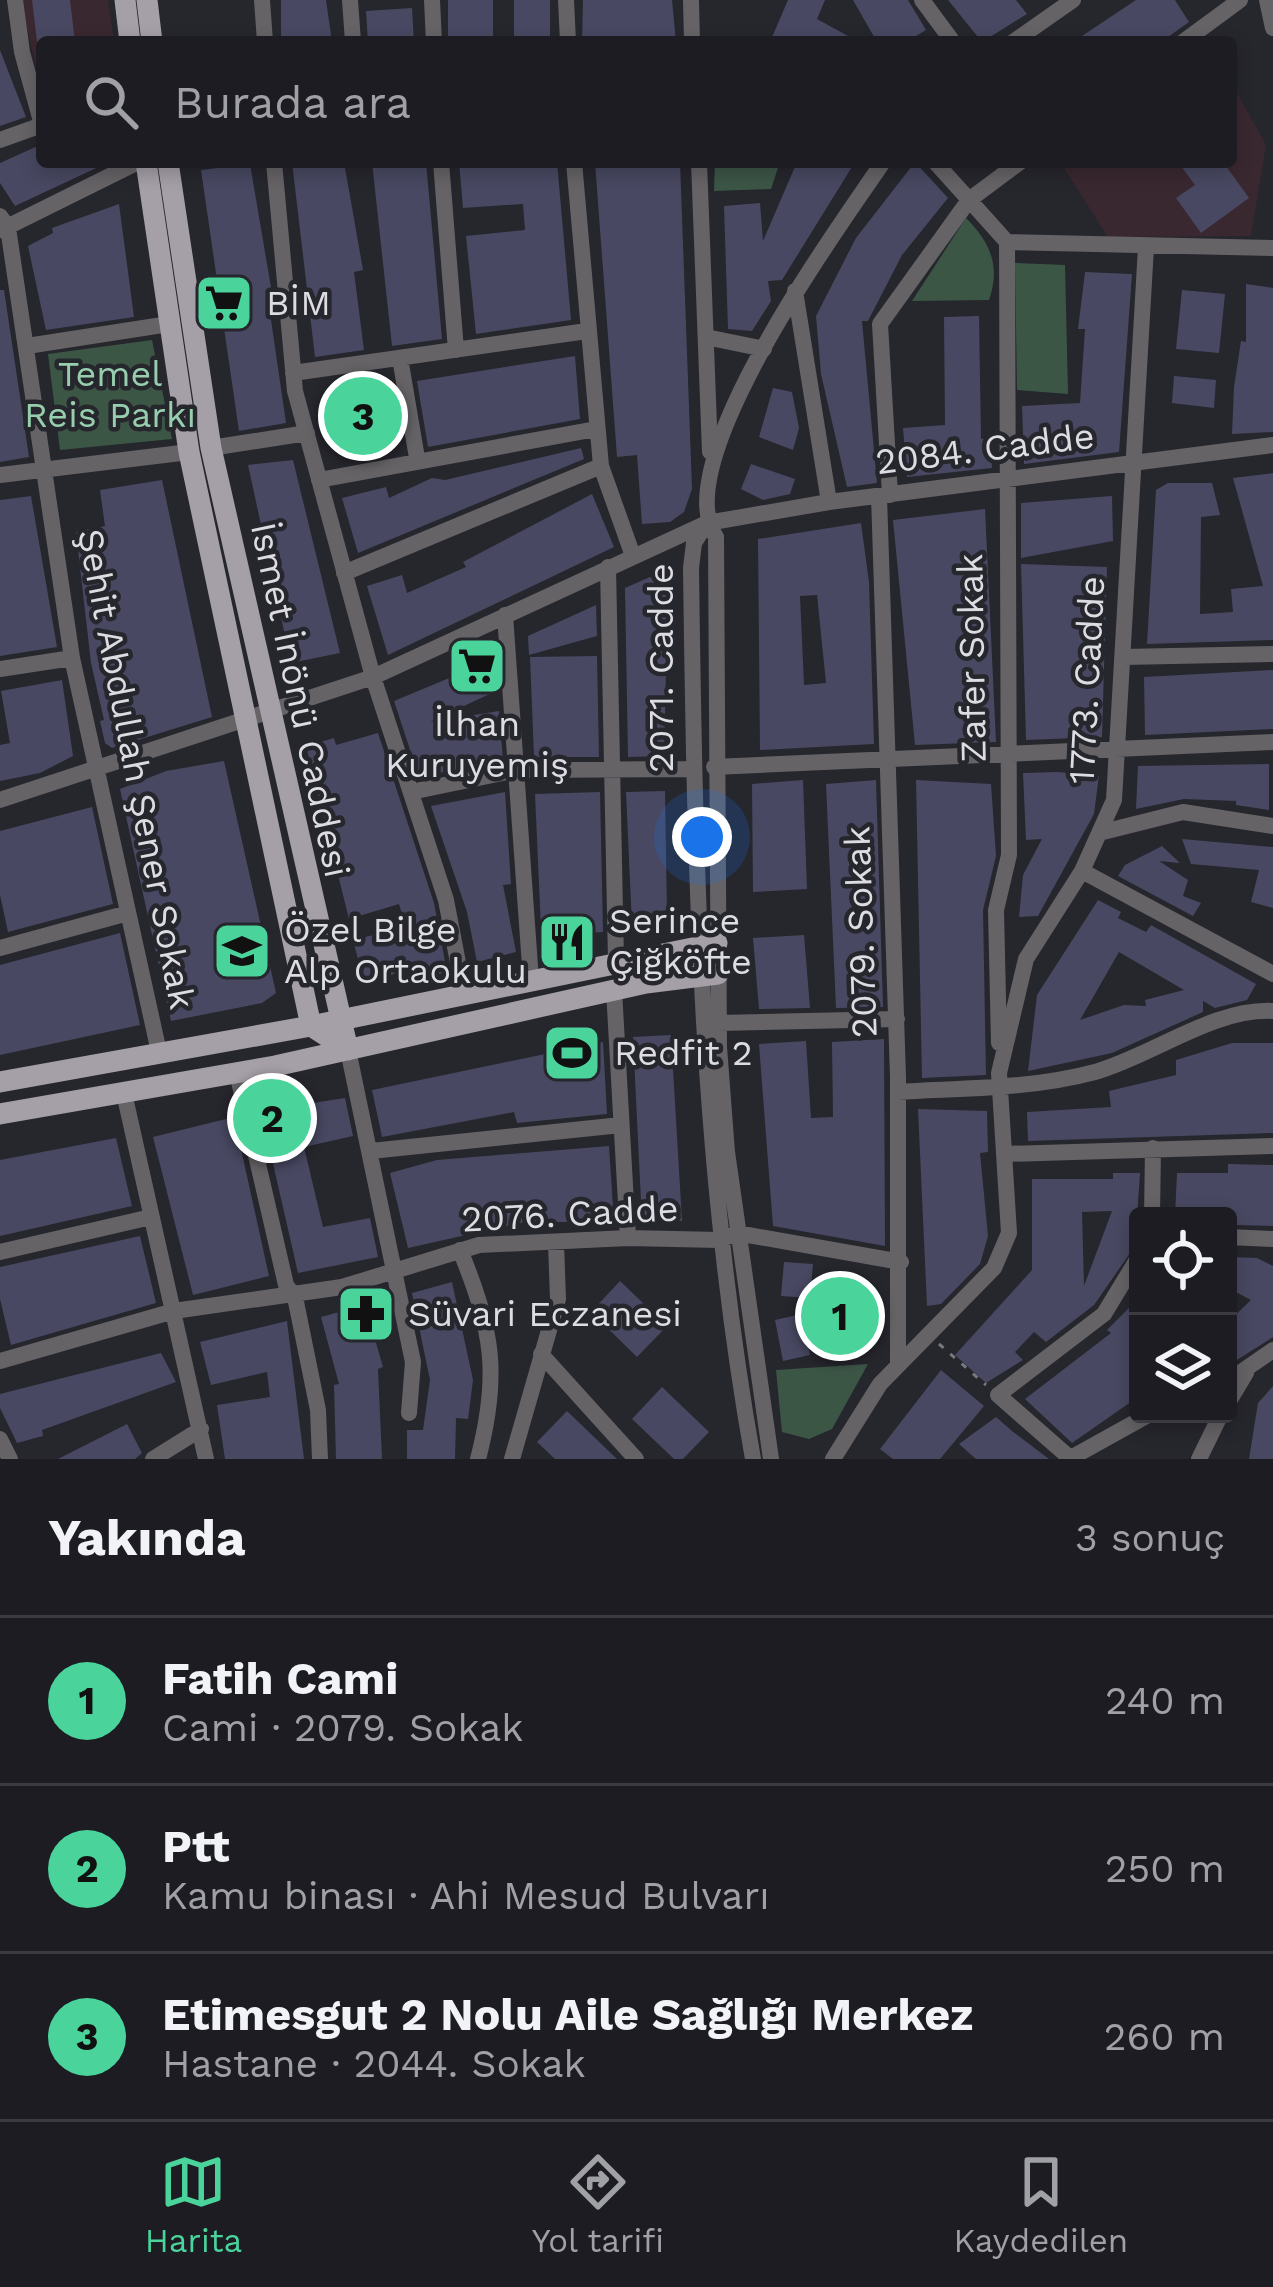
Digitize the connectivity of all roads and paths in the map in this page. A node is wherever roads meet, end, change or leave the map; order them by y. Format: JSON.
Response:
{"nodes":[{"id":1,"x":15,"y":0,"type":"edge"},
{"id":2,"x":125,"y":0,"type":"edge"},
{"id":3,"x":147,"y":0,"type":"edge"},
{"id":4,"x":262,"y":0,"type":"edge"},
{"id":5,"x":350,"y":0,"type":"edge"},
{"id":6,"x":432,"y":0,"type":"edge"},
{"id":7,"x":566,"y":0,"type":"edge"},
{"id":8,"x":692,"y":0,"type":"edge"},
{"id":9,"x":922,"y":0,"type":"edge"},
{"id":10,"x":1073,"y":0,"type":"edge"},
{"id":11,"x":1240,"y":0,"type":"edge"},
{"id":12,"x":1267,"y":0,"type":"edge"},
{"id":13,"x":1273,"y":28,"type":"edge"},
{"id":14,"x":129,"y":36,"type":"edge"},
{"id":15,"x":151,"y":36,"type":"edge"},
{"id":16,"x":265,"y":36,"type":"edge"},
{"id":17,"x":352,"y":36,"type":"edge"},
{"id":18,"x":434,"y":36,"type":"edge"},
{"id":19,"x":568,"y":36,"type":"edge"},
{"id":20,"x":692,"y":36,"type":"edge"},
{"id":21,"x":949,"y":36,"type":"edge"},
{"id":22,"x":1022,"y":36,"type":"edge"},
{"id":23,"x":1191,"y":36,"type":"edge"},
{"id":24,"x":36,"y":103,"type":"edge"},
{"id":25,"x":36,"y":127,"type":"edge"},
{"id":26,"x":0,"y":140,"type":"edge"},
{"id":27,"x":129,"y":168,"type":"edge"},
{"id":28,"x":143,"y":168,"type":"edge"},
{"id":29,"x":169,"y":168,"type":"edge"},
{"id":30,"x":275,"y":168,"type":"edge"},
{"id":31,"x":441,"y":168,"type":"edge"},
{"id":32,"x":574,"y":168,"type":"edge"},
{"id":33,"x":698,"y":168,"type":"edge"},
{"id":34,"x":879,"y":168,"type":"edge"},
{"id":35,"x":940,"y":168,"type":"edge"},
{"id":36,"x":1012,"y":168,"type":"edge"},
{"id":37,"x":969,"y":200,"type":"junction"},
{"id":38,"x":3,"y":225,"type":"edge"},
{"id":39,"x":1007,"y":242,"type":"junction"},
{"id":40,"x":1146,"y":247,"type":"junction"},
{"id":41,"x":1273,"y":248,"type":"edge"},
{"id":42,"x":795,"y":291,"type":"junction"},
{"id":43,"x":169,"y":324,"type":"junction"},
{"id":44,"x":587,"y":331,"type":"junction"},
{"id":45,"x":706,"y":337,"type":"junction"},
{"id":46,"x":27,"y":346,"type":"junction"},
{"id":47,"x":764,"y":349,"type":"junction"},
{"id":48,"x":456,"y":350,"type":"junction"},
{"id":49,"x":400,"y":358,"type":"junction"},
{"id":50,"x":293,"y":373,"type":"junction"},
{"id":51,"x":596,"y":429,"type":"junction"},
{"id":52,"x":307,"y":433,"type":"junction"},
{"id":53,"x":1273,"y":445,"type":"edge"},
{"id":54,"x":200,"y":450,"type":"junction"},
{"id":55,"x":417,"y":458,"type":"junction"},
{"id":56,"x":710,"y":459,"type":"junction"},
{"id":57,"x":1133,"y":463,"type":"junction"},
{"id":58,"x":601,"y":466,"type":"junction"},
{"id":59,"x":46,"y":471,"type":"junction"},
{"id":60,"x":0,"y":475,"type":"edge"},
{"id":61,"x":319,"y":480,"type":"junction"},
{"id":62,"x":1004,"y":481,"type":"junction"},
{"id":63,"x":885,"y":496,"type":"junction"},
{"id":64,"x":829,"y":502,"type":"junction"},
{"id":65,"x":707,"y":524,"type":"junction"},
{"id":66,"x":633,"y":556,"type":"junction"},
{"id":67,"x":608,"y":567,"type":"junction"},
{"id":68,"x":344,"y":572,"type":"junction"},
{"id":69,"x":505,"y":615,"type":"junction"},
{"id":70,"x":1273,"y":654,"type":"edge"},
{"id":71,"x":72,"y":658,"type":"junction"},
{"id":72,"x":1123,"y":658,"type":"junction"},
{"id":73,"x":0,"y":669,"type":"edge"},
{"id":74,"x":373,"y":677,"type":"junction"},
{"id":75,"x":257,"y":714,"type":"junction"},
{"id":76,"x":1273,"y":742,"type":"edge"},
{"id":77,"x":1117,"y":748,"type":"junction"},
{"id":78,"x":1005,"y":753,"type":"junction"},
{"id":79,"x":888,"y":758,"type":"junction"},
{"id":80,"x":714,"y":767,"type":"junction"},
{"id":81,"x":97,"y":769,"type":"junction"},
{"id":82,"x":516,"y":770,"type":"junction"},
{"id":83,"x":612,"y":770,"type":"junction"},
{"id":84,"x":694,"y":770,"type":"junction"},
{"id":85,"x":411,"y":792,"type":"junction"},
{"id":86,"x":0,"y":800,"type":"edge"},
{"id":87,"x":1273,"y":826,"type":"edge"},
{"id":88,"x":1099,"y":833,"type":"junction"},
{"id":89,"x":1082,"y":871,"type":"junction"},
{"id":90,"x":128,"y":913,"type":"junction"},
{"id":91,"x":707,"y":944,"type":"junction"},
{"id":92,"x":0,"y":948,"type":"edge"},
{"id":93,"x":616,"y":962,"type":"junction"},
{"id":94,"x":1273,"y":974,"type":"edge"},
{"id":95,"x":708,"y":975,"type":"junction"},
{"id":96,"x":531,"y":980,"type":"junction"},
{"id":97,"x":614,"y":990,"type":"junction"},
{"id":98,"x":464,"y":994,"type":"junction"},
{"id":99,"x":1273,"y":1011,"type":"edge"},
{"id":100,"x":896,"y":1019,"type":"junction"},
{"id":101,"x":339,"y":1020,"type":"junction"},
{"id":102,"x":718,"y":1023,"type":"junction"},
{"id":103,"x":311,"y":1026,"type":"junction"},
{"id":104,"x":347,"y":1050,"type":"junction"},
{"id":105,"x":159,"y":1052,"type":"junction"},
{"id":106,"x":237,"y":1073,"type":"junction"},
{"id":107,"x":1000,"y":1080,"type":"junction"},
{"id":108,"x":0,"y":1082,"type":"edge"},
{"id":109,"x":898,"y":1092,"type":"junction"},
{"id":110,"x":124,"y":1093,"type":"junction"},
{"id":111,"x":0,"y":1114,"type":"edge"},
{"id":112,"x":621,"y":1125,"type":"junction"},
{"id":113,"x":1273,"y":1146,"type":"edge"},
{"id":114,"x":1153,"y":1148,"type":"junction"},
{"id":115,"x":371,"y":1151,"type":"junction"},
{"id":116,"x":1004,"y":1154,"type":"junction"},
{"id":117,"x":1152,"y":1207,"type":"edge"},
{"id":118,"x":151,"y":1217,"type":"junction"},
{"id":119,"x":737,"y":1233,"type":"junction"},
{"id":120,"x":628,"y":1238,"type":"junction"},
{"id":121,"x":1237,"y":1238,"type":"edge"},
{"id":122,"x":1273,"y":1239,"type":"edge"},
{"id":123,"x":719,"y":1240,"type":"junction"},
{"id":124,"x":556,"y":1243,"type":"junction"},
{"id":125,"x":460,"y":1250,"type":"junction"},
{"id":126,"x":0,"y":1252,"type":"edge"},
{"id":127,"x":901,"y":1262,"type":"junction"},
{"id":128,"x":398,"y":1269,"type":"junction"},
{"id":129,"x":1129,"y":1273,"type":"edge"},
{"id":130,"x":295,"y":1297,"type":"junction"},
{"id":131,"x":174,"y":1311,"type":"junction"},
{"id":132,"x":928,"y":1335,"type":"junction"},
{"id":133,"x":1273,"y":1350,"type":"edge"},
{"id":134,"x":541,"y":1354,"type":"junction"},
{"id":135,"x":0,"y":1361,"type":"edge"},
{"id":136,"x":898,"y":1365,"type":"junction"},
{"id":137,"x":1247,"y":1372,"type":"junction"},
{"id":138,"x":1237,"y":1377,"type":"edge"},
{"id":139,"x":1237,"y":1388,"type":"edge"},
{"id":140,"x":998,"y":1395,"type":"junction"},
{"id":141,"x":409,"y":1412,"type":"dead end"},
{"id":142,"x":1133,"y":1423,"type":"edge"},
{"id":143,"x":1216,"y":1423,"type":"edge"},
{"id":144,"x":201,"y":1429,"type":"junction"},
{"id":145,"x":0,"y":1439,"type":"edge"},
{"id":146,"x":1069,"y":1458,"type":"edge"},
{"id":147,"x":10,"y":1459,"type":"edge"},
{"id":148,"x":153,"y":1459,"type":"edge"},
{"id":149,"x":206,"y":1459,"type":"edge"},
{"id":150,"x":320,"y":1459,"type":"edge"},
{"id":151,"x":478,"y":1459,"type":"edge"},
{"id":152,"x":512,"y":1459,"type":"edge"},
{"id":153,"x":636,"y":1459,"type":"edge"},
{"id":154,"x":753,"y":1459,"type":"edge"},
{"id":155,"x":771,"y":1459,"type":"edge"},
{"id":156,"x":833,"y":1459,"type":"edge"},
{"id":157,"x":1198,"y":1459,"type":"edge"}],
"edges":[{"from":1,"to":24,"type":"street"},
{"from":2,"to":14,"type":"main road"},
{"from":3,"to":15,"type":"main road"},
{"from":4,"to":16,"type":"street"},
{"from":5,"to":17,"type":"street"},
{"from":6,"to":18,"type":"street"},
{"from":7,"to":19,"type":"street"},
{"from":8,"to":20,"type":"street"},
{"from":9,"to":21,"type":"street"},
{"from":10,"to":22,"type":"street"},
{"from":11,"to":23,"type":"street"},
{"from":12,"to":13,"type":"street"},
{"from":25,"to":26,"type":"street"},
{"from":27,"to":38,"type":"street"},
{"from":28,"to":43,"type":"main road","name":"İsmet İnönü Caddesi"},
{"from":29,"to":54,"type":"main road","name":"İsmet İnönü Caddesi"},
{"from":30,"to":50,"type":"street"},
{"from":31,"to":48,"type":"street"},
{"from":32,"to":44,"type":"street"},
{"from":33,"to":45,"type":"street"},
{"from":34,"to":42,"type":"street"},
{"from":35,"to":37,"type":"street"},
{"from":36,"to":37,"type":"street","name":"2079. Sokak"},
{"from":37,"to":39,"type":"street"},
{"from":37,"to":63,"type":"street","name":"2079. Sokak"},
{"from":38,"to":46,"type":"street","name":"Şehit Abdullah Şener Sokak"},
{"from":39,"to":40,"type":"street"},
{"from":39,"to":62,"type":"street","name":"Zafer Sokak"},
{"from":40,"to":41,"type":"street"},
{"from":40,"to":57,"type":"street","name":"1773. Cadde"},
{"from":42,"to":47,"type":"street"},
{"from":42,"to":64,"type":"street"},
{"from":43,"to":46,"type":"street"},
{"from":43,"to":54,"type":"main road","name":"İsmet İnönü Caddesi"},
{"from":44,"to":48,"type":"street"},
{"from":44,"to":51,"type":"street"},
{"from":45,"to":47,"type":"street"},
{"from":45,"to":56,"type":"street"},
{"from":46,"to":59,"type":"street","name":"Şehit Abdullah Şener Sokak"},
{"from":47,"to":56,"type":"street"},
{"from":48,"to":49,"type":"street"},
{"from":49,"to":50,"type":"street"},
{"from":49,"to":55,"type":"street"},
{"from":50,"to":52,"type":"street"},
{"from":51,"to":55,"type":"street"},
{"from":51,"to":58,"type":"street"},
{"from":52,"to":54,"type":"street"},
{"from":52,"to":61,"type":"street"},
{"from":53,"to":57,"type":"street","name":"2084. Cadde"},
{"from":54,"to":59,"type":"street"},
{"from":54,"to":75,"type":"main road","name":"İsmet İnönü Caddesi"},
{"from":55,"to":61,"type":"street"},
{"from":56,"to":65,"type":"street"},
{"from":57,"to":62,"type":"street","name":"2084. Cadde"},
{"from":57,"to":72,"type":"street","name":"1773. Cadde"},
{"from":58,"to":66,"type":"street"},
{"from":58,"to":68,"type":"street"},
{"from":59,"to":60,"type":"street"},
{"from":59,"to":71,"type":"street","name":"Şehit Abdullah Şener Sokak"},
{"from":61,"to":68,"type":"street"},
{"from":62,"to":63,"type":"street","name":"2084. Cadde"},
{"from":62,"to":78,"type":"street","name":"Zafer Sokak"},
{"from":63,"to":64,"type":"street","name":"2084. Cadde"},
{"from":63,"to":79,"type":"street","name":"2079. Sokak"},
{"from":64,"to":65,"type":"street","name":"2084. Cadde"},
{"from":65,"to":66,"type":"street","name":"2084. Cadde"},
{"from":65,"to":80,"type":"street","name":"2071. Cadde"},
{"from":65,"to":84,"type":"street","name":"2071. Cadde"},
{"from":66,"to":67,"type":"street","name":"2084. Cadde"},
{"from":67,"to":69,"type":"street","name":"2084. Cadde"},
{"from":67,"to":83,"type":"street"},
{"from":68,"to":74,"type":"street"},
{"from":69,"to":74,"type":"street","name":"2084. Cadde"},
{"from":69,"to":82,"type":"street"},
{"from":70,"to":72,"type":"street"},
{"from":71,"to":73,"type":"street"},
{"from":71,"to":81,"type":"street","name":"Şehit Abdullah Şener Sokak"},
{"from":72,"to":77,"type":"street","name":"1773. Cadde"},
{"from":74,"to":75,"type":"street","name":"2084. Cadde"},
{"from":74,"to":85,"type":"street"},
{"from":75,"to":81,"type":"street","name":"2084. Cadde"},
{"from":75,"to":101,"type":"main road","name":"İsmet İnönü Caddesi"},
{"from":75,"to":103,"type":"main road","name":"İsmet İnönü Caddesi"},
{"from":76,"to":77,"type":"street"},
{"from":77,"to":78,"type":"street"},
{"from":77,"to":88,"type":"street","name":"1773. Cadde"},
{"from":78,"to":79,"type":"street"},
{"from":78,"to":107,"type":"street","name":"Zafer Sokak"},
{"from":79,"to":80,"type":"street"},
{"from":79,"to":100,"type":"street","name":"2079. Sokak"},
{"from":80,"to":91,"type":"street","name":"2071. Cadde"},
{"from":81,"to":86,"type":"street","name":"2084. Cadde"},
{"from":81,"to":90,"type":"street","name":"Şehit Abdullah Şener Sokak"},
{"from":82,"to":83,"type":"street"},
{"from":82,"to":85,"type":"street"},
{"from":82,"to":96,"type":"street"},
{"from":83,"to":84,"type":"street"},
{"from":83,"to":93,"type":"street"},
{"from":84,"to":91,"type":"street","name":"2071. Cadde"},
{"from":85,"to":98,"type":"street"},
{"from":87,"to":88,"type":"street"},
{"from":88,"to":89,"type":"street","name":"1773. Cadde"},
{"from":89,"to":94,"type":"street"},
{"from":89,"to":107,"type":"street","name":"1773. Cadde"},
{"from":90,"to":92,"type":"street"},
{"from":90,"to":105,"type":"street","name":"Şehit Abdullah Şener Sokak"},
{"from":91,"to":93,"type":"main road"},
{"from":91,"to":95,"type":"street","name":"2071. Cadde"},
{"from":93,"to":96,"type":"main road"},
{"from":95,"to":97,"type":"main road"},
{"from":95,"to":102,"type":"street","name":"2071. Cadde"},
{"from":95,"to":123,"type":"street","name":"2071. Cadde"},
{"from":96,"to":98,"type":"main road"},
{"from":97,"to":104,"type":"main road"},
{"from":97,"to":112,"type":"street"},
{"from":98,"to":101,"type":"main road"},
{"from":99,"to":107,"type":"street"},
{"from":100,"to":102,"type":"street"},
{"from":100,"to":109,"type":"street","name":"2079. Sokak"},
{"from":101,"to":103,"type":"main road"},
{"from":101,"to":104,"type":"main road","name":"İsmet İnönü Caddesi"},
{"from":102,"to":119,"type":"street","name":"2071. Cadde"},
{"from":103,"to":104,"type":"main road"},
{"from":103,"to":105,"type":"main road"},
{"from":104,"to":106,"type":"main road"},
{"from":104,"to":115,"type":"street"},
{"from":105,"to":108,"type":"main road"},
{"from":106,"to":110,"type":"main road"},
{"from":106,"to":130,"type":"street"},
{"from":107,"to":109,"type":"street"},
{"from":107,"to":116,"type":"street","name":"1773. Cadde"},
{"from":109,"to":127,"type":"street","name":"2079. Sokak"},
{"from":110,"to":111,"type":"main road"},
{"from":110,"to":118,"type":"street"},
{"from":112,"to":115,"type":"street"},
{"from":112,"to":120,"type":"street"},
{"from":113,"to":114,"type":"street"},
{"from":114,"to":116,"type":"street"},
{"from":114,"to":117,"type":"street"},
{"from":115,"to":128,"type":"street"},
{"from":116,"to":132,"type":"street","name":"1773. Cadde"},
{"from":118,"to":126,"type":"street"},
{"from":118,"to":131,"type":"street"},
{"from":119,"to":123,"type":"street","name":"2076. Cadde"},
{"from":119,"to":127,"type":"street"},
{"from":119,"to":155,"type":"street","name":"2071. Cadde"},
{"from":120,"to":123,"type":"street","name":"2076. Cadde"},
{"from":120,"to":124,"type":"street","name":"2076. Cadde"},
{"from":121,"to":122,"type":"street"},
{"from":123,"to":154,"type":"street","name":"2071. Cadde"},
{"from":124,"to":125,"type":"street","name":"2076. Cadde"},
{"from":124,"to":134,"type":"street"},
{"from":125,"to":128,"type":"street","name":"2076. Cadde"},
{"from":125,"to":151,"type":"street"},
{"from":127,"to":136,"type":"street","name":"2079. Sokak"},
{"from":128,"to":130,"type":"street","name":"2076. Cadde"},
{"from":128,"to":141,"type":"street"},
{"from":129,"to":140,"type":"street"},
{"from":130,"to":131,"type":"street","name":"2076. Cadde"},
{"from":130,"to":150,"type":"street"},
{"from":131,"to":135,"type":"street","name":"2076. Cadde"},
{"from":131,"to":144,"type":"street"},
{"from":132,"to":136,"type":"street","name":"1773. Cadde"},
{"from":132,"to":140,"type":"path"},
{"from":133,"to":137,"type":"street"},
{"from":134,"to":152,"type":"street"},
{"from":134,"to":153,"type":"street"},
{"from":136,"to":156,"type":"street","name":"1773. Cadde"},
{"from":137,"to":138,"type":"street"},
{"from":137,"to":139,"type":"street"},
{"from":140,"to":146,"type":"street"},
{"from":142,"to":146,"type":"street"},
{"from":143,"to":157,"type":"street"},
{"from":144,"to":148,"type":"street"},
{"from":144,"to":149,"type":"street"},
{"from":145,"to":147,"type":"street"}]}
